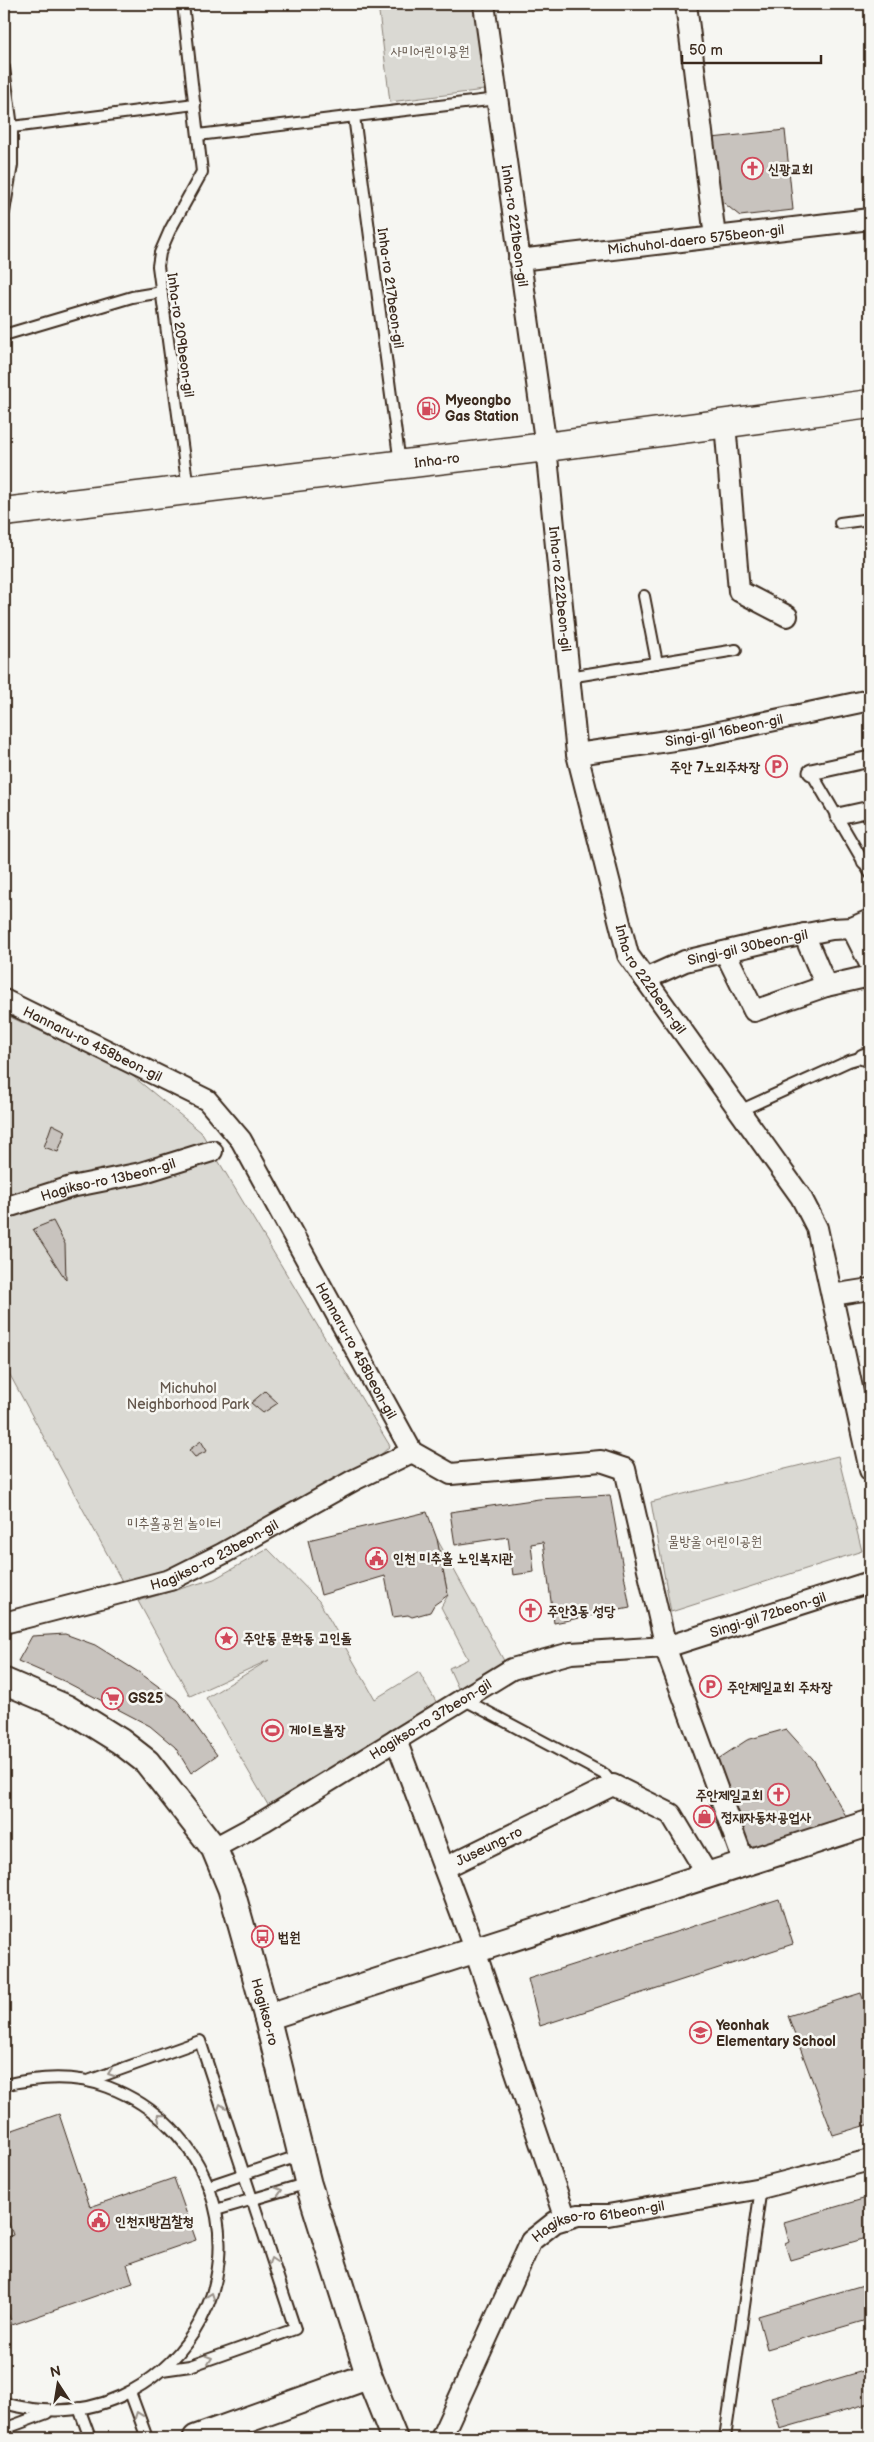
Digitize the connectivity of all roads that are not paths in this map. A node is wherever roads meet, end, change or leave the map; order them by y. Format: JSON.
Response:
{"nodes":[{"id":1,"x":183,"y":4,"type":"edge"},
{"id":2,"x":484,"y":4,"type":"edge"},
{"id":3,"x":686,"y":4,"type":"edge"},
{"id":4,"x":4,"y":68,"type":"edge"},
{"id":5,"x":497,"y":98,"type":"junction"},
{"id":6,"x":195,"y":104,"type":"junction"},
{"id":7,"x":354,"y":116,"type":"junction"},
{"id":8,"x":12,"y":127,"type":"junction"},
{"id":9,"x":198,"y":135,"type":"junction"},
{"id":10,"x":4,"y":212,"type":"edge"},
{"id":11,"x":870,"y":219,"type":"edge"},
{"id":12,"x":715,"y":237,"type":"junction"},
{"id":13,"x":519,"y":260,"type":"junction"},
{"id":14,"x":162,"y":292,"type":"junction"},
{"id":15,"x":4,"y":335,"type":"edge"},
{"id":16,"x":870,"y":404,"type":"edge"},
{"id":17,"x":725,"y":423,"type":"junction"},
{"id":18,"x":546,"y":447,"type":"junction"},
{"id":19,"x":400,"y":464,"type":"junction"},
{"id":20,"x":188,"y":490,"type":"junction"},
{"id":21,"x":4,"y":512,"type":"edge"},
{"id":22,"x":870,"y":519,"type":"edge"},
{"id":23,"x":840,"y":523,"type":"dead end"},
{"id":24,"x":644,"y":596,"type":"dead end"},
{"id":25,"x":788,"y":616,"type":"dead end"},
{"id":26,"x":736,"y":650,"type":"dead end"},
{"id":27,"x":657,"y":662,"type":"junction"},
{"id":28,"x":569,"y":676,"type":"junction"},
{"id":29,"x":870,"y":700,"type":"edge"},
{"id":30,"x":577,"y":754,"type":"junction"},
{"id":31,"x":870,"y":759,"type":"edge"},
{"id":32,"x":811,"y":772,"type":"joint"},
{"id":33,"x":870,"y":809,"type":"edge"},
{"id":34,"x":838,"y":816,"type":"junction"},
{"id":35,"x":869,"y":865,"type":"edge"},
{"id":36,"x":861,"y":924,"type":"edge"},
{"id":37,"x":804,"y":934,"type":"junction"},
{"id":38,"x":725,"y":952,"type":"junction"},
{"id":39,"x":870,"y":964,"type":"edge"},
{"id":40,"x":870,"y":976,"type":"edge"},
{"id":41,"x":645,"y":979,"type":"junction"},
{"id":42,"x":826,"y":986,"type":"junction"},
{"id":43,"x":4,"y":1000,"type":"edge"},
{"id":44,"x":867,"y":1056,"type":"edge"},
{"id":45,"x":739,"y":1111,"type":"junction"},
{"id":46,"x":212,"y":1151,"type":"dead end"},
{"id":47,"x":4,"y":1208,"type":"edge"},
{"id":48,"x":870,"y":1289,"type":"edge"},
{"id":49,"x":832,"y":1295,"type":"junction"},
{"id":50,"x":412,"y":1452,"type":"junction"},
{"id":51,"x":870,"y":1470,"type":"edge"},
{"id":52,"x":870,"y":1582,"type":"edge"},
{"id":53,"x":4,"y":1623,"type":"edge"},
{"id":54,"x":666,"y":1647,"type":"junction"},
{"id":55,"x":4,"y":1681,"type":"edge"},
{"id":56,"x":463,"y":1699,"type":"junction"},
{"id":57,"x":396,"y":1740,"type":"junction"},
{"id":58,"x":613,"y":1785,"type":"junction"},
{"id":59,"x":870,"y":1823,"type":"edge"},
{"id":60,"x":214,"y":1848,"type":"junction"},
{"id":61,"x":744,"y":1862,"type":"junction"},
{"id":62,"x":444,"y":1868,"type":"junction"},
{"id":63,"x":707,"y":1874,"type":"junction"},
{"id":64,"x":476,"y":1951,"type":"junction"},
{"id":65,"x":267,"y":2017,"type":"junction"},
{"id":66,"x":87,"y":2082,"type":"junction"},
{"id":67,"x":4,"y":2085,"type":"edge"},
{"id":68,"x":301,"y":2155,"type":"junction"},
{"id":69,"x":870,"y":2160,"type":"edge"},
{"id":70,"x":243,"y":2174,"type":"junction"},
{"id":71,"x":308,"y":2183,"type":"junction"},
{"id":72,"x":209,"y":2186,"type":"junction"},
{"id":73,"x":761,"y":2188,"type":"junction"},
{"id":74,"x":252,"y":2199,"type":"junction"},
{"id":75,"x":216,"y":2210,"type":"junction"},
{"id":76,"x":566,"y":2218,"type":"junction"},
{"id":77,"x":162,"y":2370,"type":"junction"},
{"id":78,"x":369,"y":2376,"type":"junction"},
{"id":79,"x":130,"y":2392,"type":"junction"},
{"id":80,"x":4,"y":2404,"type":"edge"},
{"id":81,"x":79,"y":2408,"type":"junction"},
{"id":82,"x":54,"y":2410,"type":"junction"},
{"id":83,"x":4,"y":2429,"type":"edge"},
{"id":84,"x":90,"y":2438,"type":"edge"},
{"id":85,"x":146,"y":2438,"type":"edge"},
{"id":86,"x":196,"y":2438,"type":"edge"},
{"id":87,"x":394,"y":2438,"type":"edge"},
{"id":88,"x":441,"y":2438,"type":"edge"},
{"id":89,"x":725,"y":2438,"type":"edge"}],
"edges":[{"from":1,"to":6,"type":"lane","name":"Inha-ro 209beon-gil"},
{"from":2,"to":5,"type":"street","name":"Inha-ro 221beon-gil"},
{"from":3,"to":12,"type":"street"},
{"from":4,"to":8,"type":"lane"},
{"from":5,"to":7,"type":"lane"},
{"from":5,"to":13,"type":"street","name":"Inha-ro 221beon-gil"},
{"from":6,"to":8,"type":"lane"},
{"from":6,"to":9,"type":"lane","name":"Inha-ro 209beon-gil"},
{"from":7,"to":9,"type":"lane"},
{"from":7,"to":19,"type":"lane","name":"Inha-ro 217beon-gil"},
{"from":8,"to":10,"type":"lane"},
{"from":9,"to":14,"type":"lane","name":"Inha-ro 209beon-gil"},
{"from":11,"to":12,"type":"street","name":"Michuhol-daero 575beon-gil"},
{"from":12,"to":13,"type":"street","name":"Michuhol-daero 575beon-gil"},
{"from":13,"to":18,"type":"street","name":"Inha-ro 221beon-gil"},
{"from":14,"to":15,"type":"lane"},
{"from":14,"to":20,"type":"lane","name":"Inha-ro 209beon-gil"},
{"from":16,"to":17,"type":"main road","name":"Inha-ro"},
{"from":17,"to":18,"type":"main road","name":"Inha-ro"},
{"from":17,"to":25,"type":"street"},
{"from":18,"to":19,"type":"main road","name":"Inha-ro"},
{"from":18,"to":28,"type":"street","name":"Inha-ro 222beon-gil"},
{"from":19,"to":20,"type":"main road","name":"Inha-ro"},
{"from":20,"to":21,"type":"main road","name":"Inha-ro"},
{"from":22,"to":23,"type":"lane"},
{"from":24,"to":27,"type":"lane"},
{"from":26,"to":27,"type":"lane"},
{"from":27,"to":28,"type":"lane"},
{"from":28,"to":30,"type":"street","name":"Inha-ro 222beon-gil"},
{"from":29,"to":30,"type":"street","name":"Singi-gil 16beon-gil"},
{"from":30,"to":41,"type":"street","name":"Inha-ro 222beon-gil"},
{"from":31,"to":32,"type":"street"},
{"from":32,"to":34,"type":"lane"},
{"from":33,"to":34,"type":"street"},
{"from":34,"to":35,"type":"lane"},
{"from":36,"to":37,"type":"street","name":"Singi-gil 30beon-gil"},
{"from":36,"to":39,"type":"street","name":"Singi-gil 30beon-gil"},
{"from":37,"to":38,"type":"street","name":"Singi-gil 30beon-gil"},
{"from":37,"to":42,"type":"street"},
{"from":38,"to":41,"type":"street","name":"Singi-gil 30beon-gil"},
{"from":38,"to":42,"type":"street"},
{"from":40,"to":42,"type":"street"},
{"from":41,"to":45,"type":"street","name":"Inha-ro 222beon-gil"},
{"from":43,"to":50,"type":"street","name":"Hannaru-ro 458beon-gil"},
{"from":44,"to":45,"type":"lane"},
{"from":45,"to":49,"type":"street","name":"Inha-ro 222beon-gil"},
{"from":46,"to":47,"type":"street","name":"Hagikso-ro 13beon-gil"},
{"from":48,"to":49,"type":"street"},
{"from":49,"to":51,"type":"street","name":"Inha-ro 222beon-gil"},
{"from":50,"to":53,"type":"street","name":"Hagikso-ro 23beon-gil"},
{"from":50,"to":54,"type":"street"},
{"from":52,"to":54,"type":"street","name":"Singi-gil 72beon-gil"},
{"from":54,"to":56,"type":"street","name":"Hagikso-ro 37beon-gil"},
{"from":54,"to":61,"type":"street"},
{"from":55,"to":60,"type":"street","name":"Hagikso-ro"},
{"from":56,"to":57,"type":"street","name":"Hagikso-ro 37beon-gil"},
{"from":56,"to":58,"type":"lane"},
{"from":57,"to":60,"type":"street","name":"Hagikso-ro 37beon-gil"},
{"from":57,"to":62,"type":"street"},
{"from":58,"to":62,"type":"street","name":"Juseung-ro"},
{"from":58,"to":63,"type":"street"},
{"from":59,"to":61,"type":"street"},
{"from":60,"to":65,"type":"street","name":"Hagikso-ro"},
{"from":61,"to":63,"type":"street"},
{"from":62,"to":64,"type":"street","name":"Juseung-ro"},
{"from":63,"to":64,"type":"street"},
{"from":64,"to":65,"type":"street"},
{"from":64,"to":76,"type":"street","name":"Juseung-ro"},
{"from":65,"to":68,"type":"street","name":"Hagikso-ro"},
{"from":66,"to":67,"type":"lane"},
{"from":70,"to":66,"type":"lane","one_way":true},
{"from":72,"to":66,"type":"lane","one_way":true},
{"from":68,"to":70,"type":"lane"},
{"from":68,"to":71,"type":"street","name":"Hagikso-ro"},
{"from":69,"to":73,"type":"street","name":"Hagikso-ro 61beon-gil"},
{"from":70,"to":72,"type":"lane"},
{"from":70,"to":74,"type":"lane"},
{"from":74,"to":71,"type":"lane","one_way":true},
{"from":71,"to":78,"type":"street","name":"Hagikso-ro"},
{"from":72,"to":75,"type":"lane"},
{"from":73,"to":76,"type":"street","name":"Hagikso-ro 61beon-gil"},
{"from":73,"to":89,"type":"lane"},
{"from":74,"to":75,"type":"lane"},
{"from":77,"to":74,"type":"lane","one_way":true},
{"from":77,"to":75,"type":"lane","one_way":true},
{"from":76,"to":88,"type":"street","name":"Hagikso-ro 61beon-gil"},
{"from":77,"to":79,"type":"lane"},
{"from":78,"to":86,"type":"street"},
{"from":78,"to":87,"type":"street","name":"Hagikso-ro"},
{"from":79,"to":81,"type":"lane"},
{"from":85,"to":79,"type":"lane","one_way":true},
{"from":80,"to":82,"type":"lane"},
{"from":81,"to":82,"type":"lane"},
{"from":81,"to":84,"type":"lane"},
{"from":82,"to":83,"type":"lane"}]}
